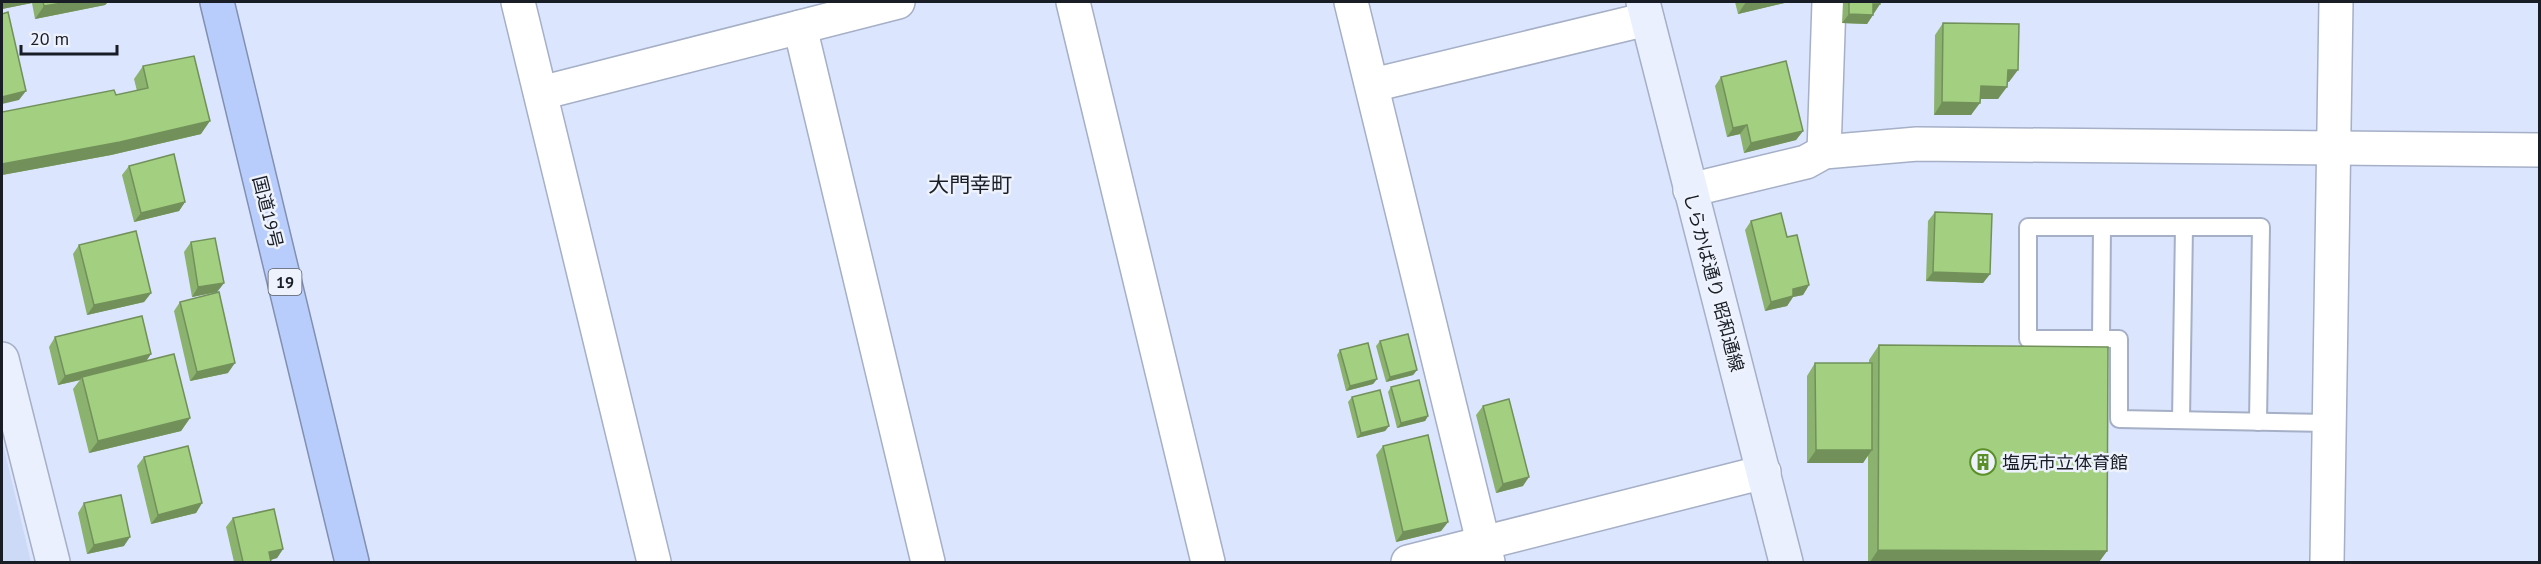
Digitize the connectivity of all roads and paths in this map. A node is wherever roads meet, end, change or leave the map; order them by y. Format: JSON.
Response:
{"nodes":[{"id":1,"x":217,"y":2,"type":"edge"},
{"id":2,"x":518,"y":2,"type":"edge"},
{"id":3,"x":898,"y":2,"type":"edge"},
{"id":4,"x":1073,"y":2,"type":"edge"},
{"id":5,"x":1351,"y":2,"type":"edge"},
{"id":6,"x":1829,"y":2,"type":"edge"},
{"id":7,"x":2336,"y":2,"type":"edge"},
{"id":8,"x":1645,"y":10,"type":"edge"},
{"id":9,"x":800,"y":27,"type":"junction"},
{"id":10,"x":1373,"y":85,"type":"junction"},
{"id":11,"x":541,"y":93,"type":"junction"},
{"id":12,"x":2334,"y":147,"type":"junction"},
{"id":13,"x":2540,"y":150,"type":"edge"},
{"id":14,"x":1824,"y":152,"type":"junction"},
{"id":15,"x":1690,"y":190,"type":"junction"},
{"id":16,"x":2102,"y":227,"type":"junction"},
{"id":17,"x":2184,"y":227,"type":"junction"},
{"id":18,"x":2101,"y":339,"type":"junction"},
{"id":19,"x":2,"y":359,"type":"edge"},
{"id":20,"x":2181,"y":420,"type":"junction"},
{"id":21,"x":2258,"y":422,"type":"junction"},
{"id":22,"x":2328,"y":423,"type":"junction"},
{"id":23,"x":1764,"y":472,"type":"junction"},
{"id":24,"x":1486,"y":553,"type":"edge"},
{"id":25,"x":53,"y":562,"type":"edge"},
{"id":26,"x":352,"y":562,"type":"edge"},
{"id":27,"x":654,"y":562,"type":"edge"},
{"id":28,"x":928,"y":562,"type":"edge"},
{"id":29,"x":1208,"y":562,"type":"edge"},
{"id":30,"x":1408,"y":562,"type":"edge"},
{"id":31,"x":1786,"y":562,"type":"edge"},
{"id":32,"x":2327,"y":562,"type":"edge"}],
"edges":[{"from":1,"to":26,"type":"highway","name":"国道19号","number":"19"},
{"from":2,"to":11,"type":"street"},
{"from":3,"to":9,"type":"street"},
{"from":4,"to":29,"type":"street"},
{"from":5,"to":10,"type":"street"},
{"from":6,"to":14,"type":"street"},
{"from":7,"to":12,"type":"street"},
{"from":8,"to":10,"type":"street"},
{"from":8,"to":15,"type":"street","name":"しらかば通り 昭和通線"},
{"from":9,"to":11,"type":"street"},
{"from":9,"to":28,"type":"street"},
{"from":10,"to":24,"type":"street"},
{"from":11,"to":27,"type":"street"},
{"from":12,"to":13,"type":"street"},
{"from":12,"to":14,"type":"street"},
{"from":12,"to":22,"type":"street"},
{"from":14,"to":15,"type":"street"},
{"from":15,"to":23,"type":"street","name":"しらかば通り 昭和通線"},
{"from":16,"to":17,"type":"lane"},
{"from":16,"to":18,"type":"lane"},
{"from":16,"to":18,"type":"lane"},
{"from":17,"to":20,"type":"lane"},
{"from":17,"to":21,"type":"lane"},
{"from":18,"to":20,"type":"lane"},
{"from":19,"to":25,"type":"street"},
{"from":20,"to":21,"type":"lane"},
{"from":21,"to":22,"type":"lane"},
{"from":22,"to":32,"type":"street"},
{"from":23,"to":24,"type":"street"},
{"from":23,"to":31,"type":"street","name":"しらかば通り 昭和通線"},
{"from":24,"to":30,"type":"street"}]}
